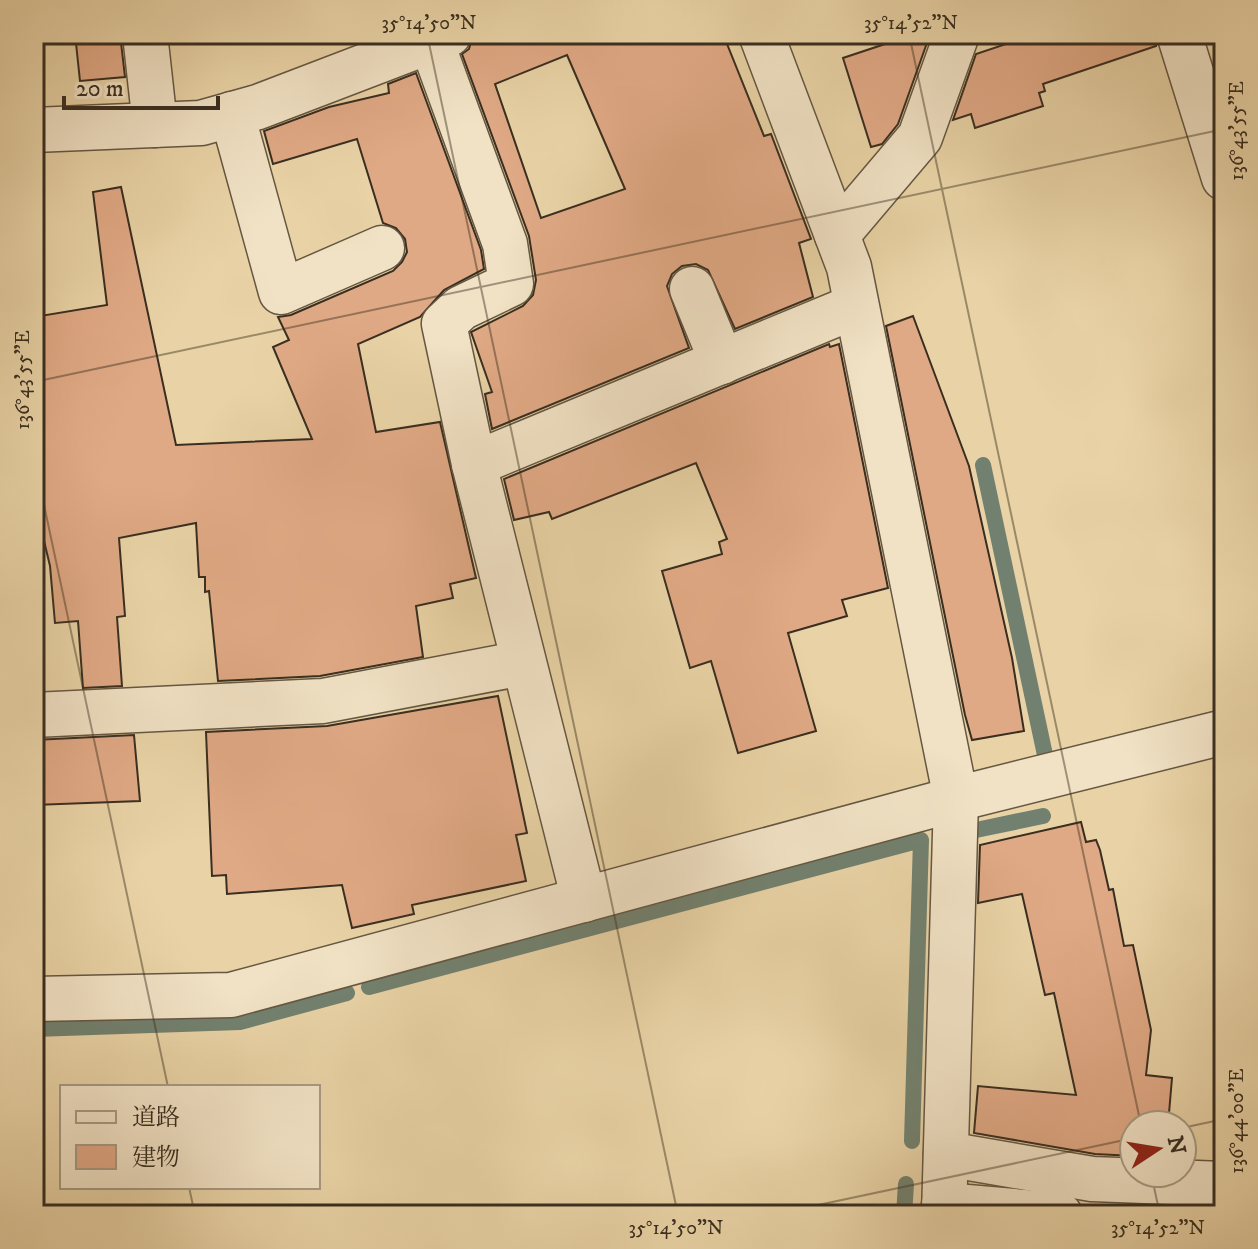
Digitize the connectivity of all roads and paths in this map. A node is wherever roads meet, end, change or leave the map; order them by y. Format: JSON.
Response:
{"nodes":[{"id":1,"x":145,"y":34,"type":"edge"},
{"id":2,"x":761,"y":34,"type":"edge"},
{"id":3,"x":957,"y":34,"type":"edge"},
{"id":4,"x":1179,"y":34,"type":"edge"},
{"id":5,"x":440,"y":38,"type":"edge"},
{"id":6,"x":232,"y":114,"type":"junction"},
{"id":7,"x":155,"y":125,"type":"junction"},
{"id":8,"x":34,"y":130,"type":"edge"},
{"id":9,"x":1224,"y":178,"type":"edge"},
{"id":10,"x":837,"y":235,"type":"junction"},
{"id":11,"x":382,"y":248,"type":"dead end"},
{"id":12,"x":692,"y":289,"type":"dead end"},
{"id":13,"x":856,"y":306,"type":"junction"},
{"id":14,"x":722,"y":362,"type":"junction"},
{"id":15,"x":474,"y":464,"type":"junction"},
{"id":16,"x":523,"y":663,"type":"junction"},
{"id":17,"x":34,"y":715,"type":"edge"},
{"id":18,"x":1224,"y":732,"type":"edge"},
{"id":19,"x":956,"y":799,"type":"junction"},
{"id":20,"x":584,"y":900,"type":"junction"},
{"id":21,"x":34,"y":999,"type":"edge"},
{"id":22,"x":946,"y":1154,"type":"junction"},
{"id":23,"x":1223,"y":1184,"type":"edge"},
{"id":24,"x":944,"y":1210,"type":"edge"},
{"id":25,"x":1060,"y":1215,"type":"edge"}],
"edges":[{"from":1,"to":7,"type":"street"},
{"from":2,"to":10,"type":"street"},
{"from":3,"to":10,"type":"street"},
{"from":4,"to":9,"type":"street"},
{"from":5,"to":6,"type":"street"},
{"from":5,"to":15,"type":"street"},
{"from":6,"to":7,"type":"street"},
{"from":6,"to":11,"type":"street"},
{"from":7,"to":8,"type":"street"},
{"from":10,"to":13,"type":"street"},
{"from":12,"to":14,"type":"street"},
{"from":13,"to":14,"type":"street"},
{"from":13,"to":19,"type":"street"},
{"from":14,"to":15,"type":"street"},
{"from":15,"to":16,"type":"street"},
{"from":16,"to":17,"type":"street"},
{"from":16,"to":20,"type":"street"},
{"from":18,"to":19,"type":"street"},
{"from":19,"to":20,"type":"street"},
{"from":19,"to":22,"type":"street"},
{"from":20,"to":21,"type":"street"},
{"from":22,"to":23,"type":"street"},
{"from":22,"to":24,"type":"street"},
{"from":24,"to":25,"type":"street"}]}
